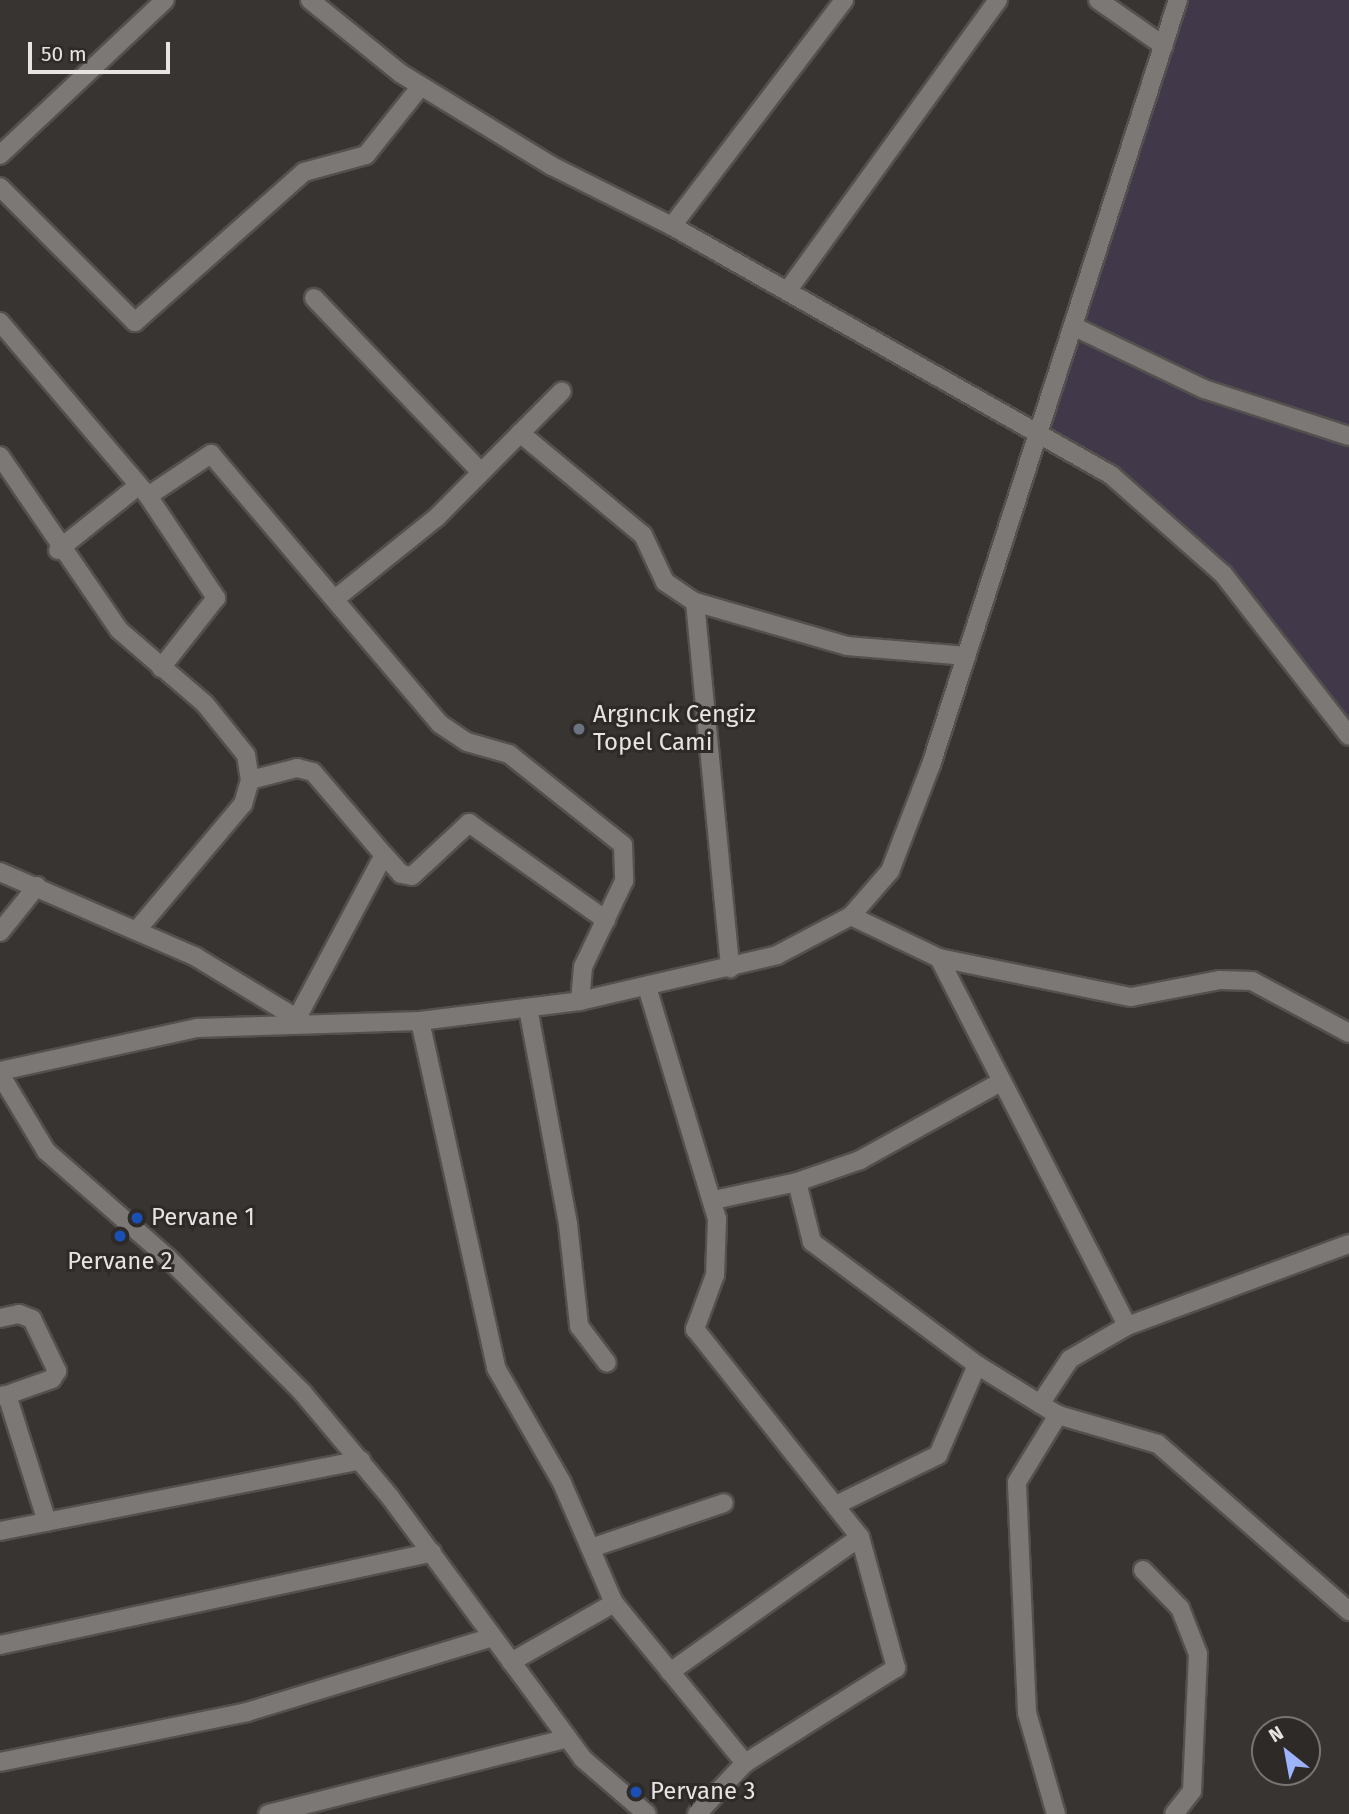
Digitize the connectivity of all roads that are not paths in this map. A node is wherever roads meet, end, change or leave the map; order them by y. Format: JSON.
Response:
{"nodes":[{"id":1,"x":165,"y":0,"type":"edge"},
{"id":2,"x":310,"y":0,"type":"edge"},
{"id":3,"x":844,"y":0,"type":"edge"},
{"id":4,"x":998,"y":0,"type":"edge"},
{"id":5,"x":1098,"y":0,"type":"edge"},
{"id":6,"x":1178,"y":0,"type":"edge"},
{"id":7,"x":1164,"y":46,"type":"junction"},
{"id":8,"x":421,"y":86,"type":"junction"},
{"id":9,"x":0,"y":155,"type":"edge"},
{"id":10,"x":0,"y":187,"type":"edge"},
{"id":11,"x":672,"y":226,"type":"junction"},
{"id":12,"x":788,"y":290,"type":"junction"},
{"id":13,"x":314,"y":298,"type":"dead end"},
{"id":14,"x":0,"y":322,"type":"edge"},
{"id":15,"x":1075,"y":327,"type":"junction"},
{"id":16,"x":562,"y":391,"type":"dead end"},
{"id":17,"x":520,"y":433,"type":"junction"},
{"id":18,"x":1349,"y":436,"type":"edge"},
{"id":19,"x":1038,"y":439,"type":"junction"},
{"id":20,"x":0,"y":456,"type":"edge"},
{"id":21,"x":481,"y":472,"type":"junction"},
{"id":22,"x":143,"y":491,"type":"junction"},
{"id":23,"x":58,"y":550,"type":"junction"},
{"id":24,"x":335,"y":599,"type":"junction"},
{"id":25,"x":695,"y":602,"type":"junction"},
{"id":26,"x":967,"y":656,"type":"junction"},
{"id":27,"x":161,"y":668,"type":"junction"},
{"id":28,"x":1349,"y":736,"type":"edge"},
{"id":29,"x":250,"y":779,"type":"junction"},
{"id":30,"x":384,"y":855,"type":"junction"},
{"id":31,"x":0,"y":872,"type":"edge"},
{"id":32,"x":37,"y":886,"type":"junction"},
{"id":33,"x":851,"y":916,"type":"junction"},
{"id":34,"x":606,"y":920,"type":"junction"},
{"id":35,"x":137,"y":930,"type":"junction"},
{"id":36,"x":0,"y":932,"type":"edge"},
{"id":37,"x":939,"y":958,"type":"junction"},
{"id":38,"x":730,"y":968,"type":"junction"},
{"id":39,"x":647,"y":987,"type":"junction"},
{"id":40,"x":580,"y":1002,"type":"junction"},
{"id":41,"x":528,"y":1008,"type":"junction"},
{"id":42,"x":420,"y":1021,"type":"junction"},
{"id":43,"x":304,"y":1023,"type":"junction"},
{"id":44,"x":1349,"y":1033,"type":"edge"},
{"id":45,"x":0,"y":1073,"type":"edge"},
{"id":46,"x":1001,"y":1082,"type":"junction"},
{"id":47,"x":797,"y":1182,"type":"junction"},
{"id":48,"x":714,"y":1200,"type":"junction"},
{"id":49,"x":1349,"y":1244,"type":"edge"},
{"id":50,"x":0,"y":1318,"type":"edge"},
{"id":51,"x":1126,"y":1326,"type":"junction"},
{"id":52,"x":607,"y":1363,"type":"dead end"},
{"id":53,"x":977,"y":1365,"type":"junction"},
{"id":54,"x":3,"y":1395,"type":"edge"},
{"id":55,"x":1040,"y":1404,"type":"junction"},
{"id":56,"x":1058,"y":1415,"type":"junction"},
{"id":57,"x":360,"y":1460,"type":"junction"},
{"id":58,"x":724,"y":1503,"type":"dead end"},
{"id":59,"x":836,"y":1505,"type":"junction"},
{"id":60,"x":47,"y":1522,"type":"junction"},
{"id":61,"x":0,"y":1531,"type":"edge"},
{"id":62,"x":860,"y":1538,"type":"junction"},
{"id":63,"x":594,"y":1547,"type":"junction"},
{"id":64,"x":432,"y":1552,"type":"junction"},
{"id":65,"x":1143,"y":1570,"type":"dead end"},
{"id":66,"x":614,"y":1603,"type":"junction"},
{"id":67,"x":1349,"y":1611,"type":"edge"},
{"id":68,"x":492,"y":1637,"type":"junction"},
{"id":69,"x":0,"y":1645,"type":"edge"},
{"id":70,"x":511,"y":1662,"type":"junction"},
{"id":71,"x":670,"y":1672,"type":"junction"},
{"id":72,"x":568,"y":1738,"type":"junction"},
{"id":73,"x":0,"y":1762,"type":"edge"},
{"id":74,"x":744,"y":1763,"type":"junction"},
{"id":75,"x":268,"y":1814,"type":"edge"},
{"id":76,"x":647,"y":1814,"type":"edge"},
{"id":77,"x":697,"y":1814,"type":"edge"},
{"id":78,"x":1056,"y":1814,"type":"edge"},
{"id":79,"x":1174,"y":1814,"type":"edge"}],
"edges":[{"from":1,"to":9,"type":"street"},
{"from":2,"to":8,"type":"street"},
{"from":3,"to":11,"type":"street"},
{"from":4,"to":12,"type":"street"},
{"from":5,"to":7,"type":"street"},
{"from":6,"to":7,"type":"street"},
{"from":7,"to":15,"type":"street"},
{"from":8,"to":10,"type":"street"},
{"from":8,"to":11,"type":"street"},
{"from":11,"to":12,"type":"street"},
{"from":12,"to":19,"type":"street"},
{"from":13,"to":21,"type":"street"},
{"from":14,"to":22,"type":"street"},
{"from":15,"to":18,"type":"street"},
{"from":15,"to":19,"type":"street"},
{"from":16,"to":17,"type":"street"},
{"from":17,"to":21,"type":"street"},
{"from":17,"to":25,"type":"street"},
{"from":19,"to":26,"type":"street"},
{"from":19,"to":28,"type":"street"},
{"from":20,"to":23,"type":"street"},
{"from":21,"to":24,"type":"street"},
{"from":22,"to":23,"type":"street"},
{"from":22,"to":24,"type":"street"},
{"from":22,"to":27,"type":"street"},
{"from":23,"to":27,"type":"street"},
{"from":24,"to":34,"type":"street"},
{"from":25,"to":26,"type":"street"},
{"from":25,"to":38,"type":"street"},
{"from":26,"to":33,"type":"street"},
{"from":27,"to":29,"type":"street"},
{"from":29,"to":30,"type":"street"},
{"from":29,"to":35,"type":"street"},
{"from":30,"to":34,"type":"street"},
{"from":30,"to":43,"type":"street"},
{"from":31,"to":32,"type":"street"},
{"from":32,"to":35,"type":"street"},
{"from":32,"to":36,"type":"street"},
{"from":33,"to":37,"type":"street"},
{"from":33,"to":38,"type":"street"},
{"from":34,"to":40,"type":"street"},
{"from":35,"to":43,"type":"street"},
{"from":37,"to":44,"type":"street"},
{"from":37,"to":46,"type":"street"},
{"from":38,"to":39,"type":"street"},
{"from":39,"to":40,"type":"street"},
{"from":39,"to":48,"type":"street"},
{"from":40,"to":41,"type":"street"},
{"from":41,"to":42,"type":"street"},
{"from":41,"to":52,"type":"street"},
{"from":42,"to":43,"type":"street"},
{"from":42,"to":63,"type":"street"},
{"from":43,"to":45,"type":"street"},
{"from":45,"to":57,"type":"street"},
{"from":46,"to":47,"type":"street"},
{"from":46,"to":51,"type":"street"},
{"from":47,"to":48,"type":"street"},
{"from":47,"to":53,"type":"street"},
{"from":48,"to":59,"type":"street"},
{"from":49,"to":51,"type":"street"},
{"from":50,"to":54,"type":"street"},
{"from":51,"to":55,"type":"street"},
{"from":53,"to":55,"type":"street"},
{"from":53,"to":59,"type":"street"},
{"from":54,"to":60,"type":"street"},
{"from":55,"to":56,"type":"street"},
{"from":56,"to":67,"type":"street"},
{"from":56,"to":78,"type":"street"},
{"from":57,"to":60,"type":"street"},
{"from":57,"to":64,"type":"street"},
{"from":58,"to":63,"type":"street"},
{"from":59,"to":62,"type":"street"},
{"from":60,"to":61,"type":"street"},
{"from":62,"to":71,"type":"street"},
{"from":62,"to":74,"type":"street"},
{"from":63,"to":66,"type":"street"},
{"from":64,"to":68,"type":"street"},
{"from":64,"to":69,"type":"street"},
{"from":65,"to":79,"type":"street"},
{"from":66,"to":70,"type":"street"},
{"from":66,"to":71,"type":"street"},
{"from":68,"to":70,"type":"street"},
{"from":68,"to":73,"type":"street"},
{"from":70,"to":72,"type":"street"},
{"from":71,"to":74,"type":"street"},
{"from":72,"to":75,"type":"street"},
{"from":72,"to":76,"type":"street"},
{"from":74,"to":77,"type":"street"}]}
